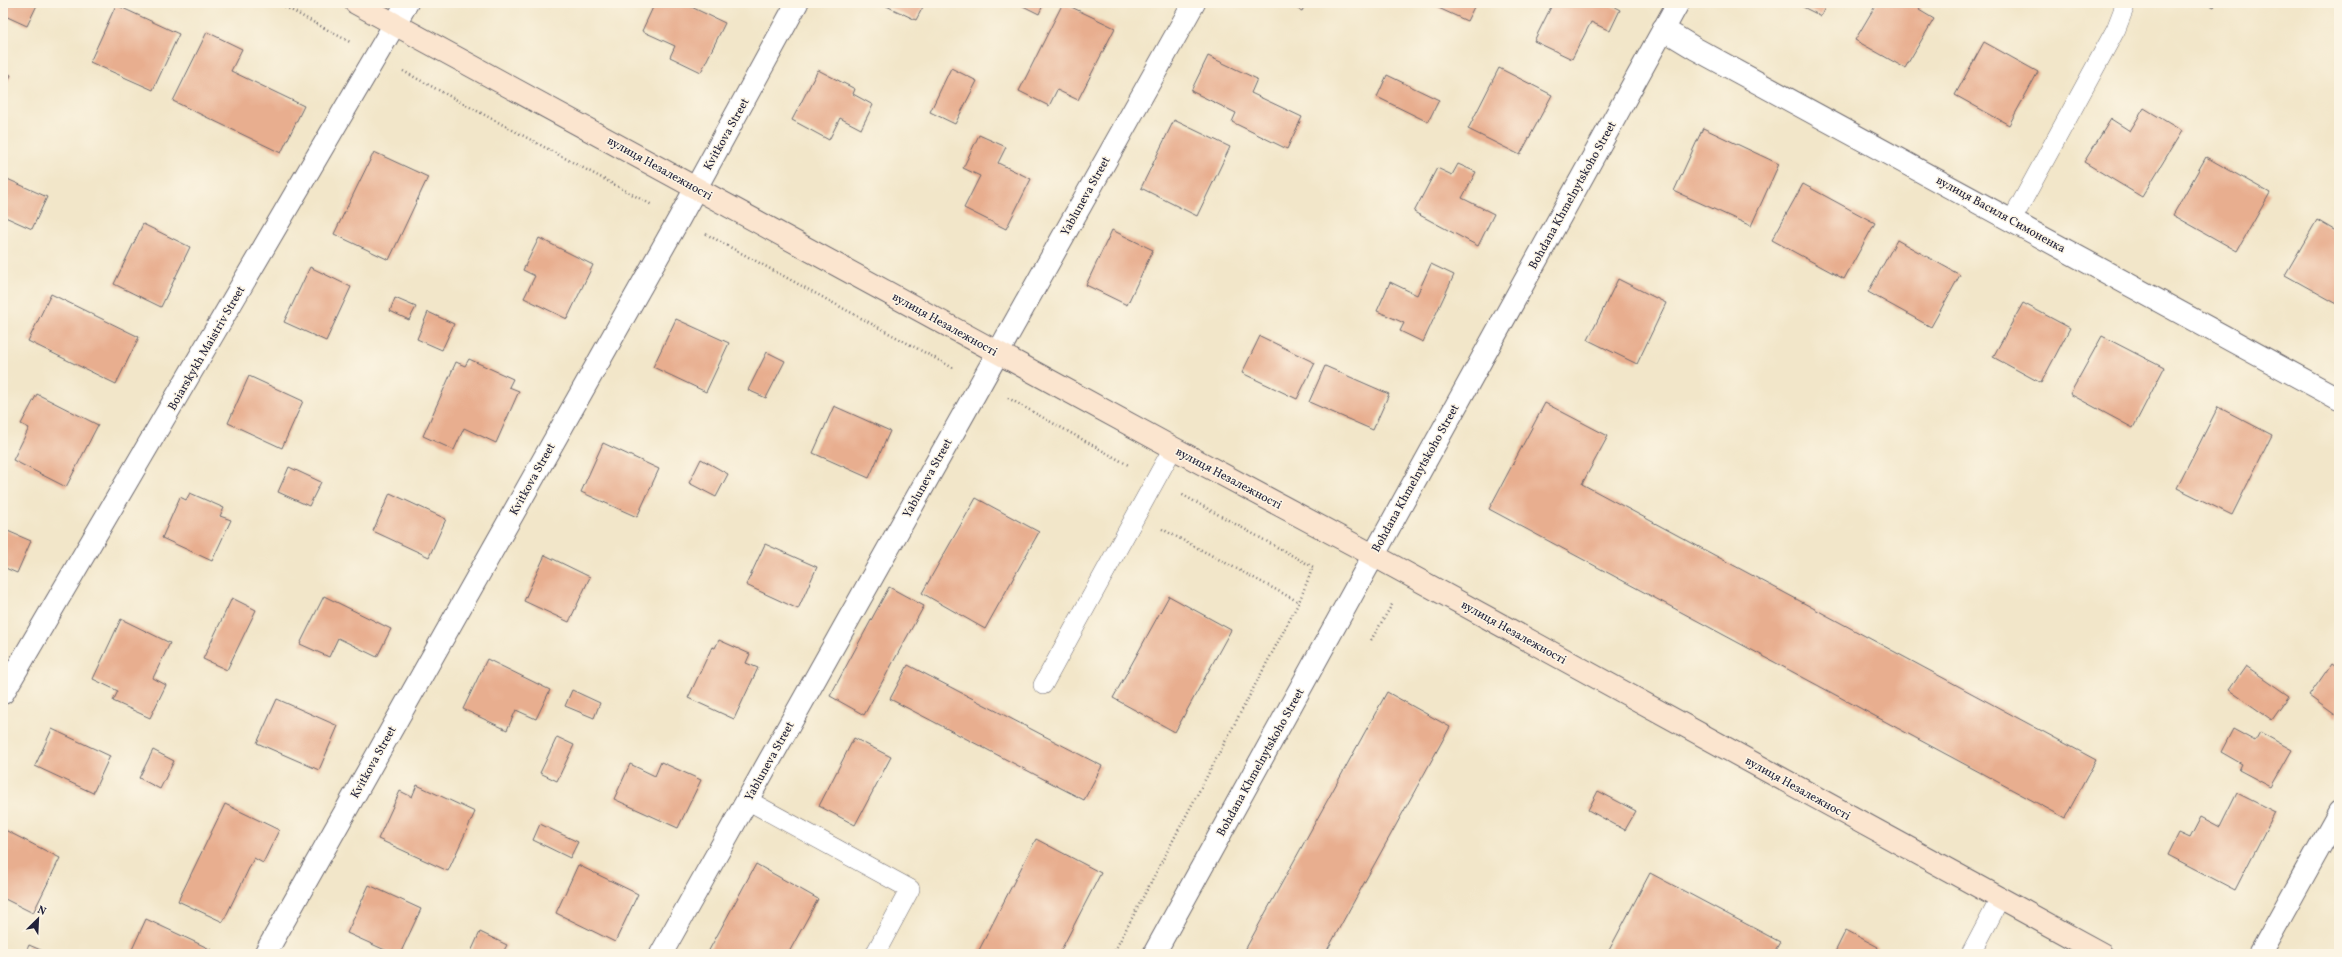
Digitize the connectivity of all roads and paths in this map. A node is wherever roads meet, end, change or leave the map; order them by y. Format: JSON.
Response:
{"nodes":[{"id":1,"x":278,"y":3,"type":"edge"},
{"id":2,"x":356,"y":3,"type":"edge"},
{"id":3,"x":407,"y":3,"type":"edge"},
{"id":4,"x":797,"y":3,"type":"edge"},
{"id":5,"x":1194,"y":3,"type":"edge"},
{"id":6,"x":1678,"y":3,"type":"edge"},
{"id":7,"x":2126,"y":3,"type":"edge"},
{"id":8,"x":396,"y":25,"type":"junction"},
{"id":9,"x":1664,"y":29,"type":"junction"},
{"id":10,"x":377,"y":57,"type":"junction"},
{"id":11,"x":696,"y":188,"type":"junction"},
{"id":12,"x":679,"y":219,"type":"junction"},
{"id":13,"x":2012,"y":220,"type":"junction"},
{"id":14,"x":997,"y":352,"type":"junction"},
{"id":15,"x":980,"y":382,"type":"junction"},
{"id":16,"x":2339,"y":399,"type":"edge"},
{"id":17,"x":1173,"y":448,"type":"junction"},
{"id":18,"x":1136,"y":515,"type":"junction"},
{"id":19,"x":1373,"y":555,"type":"junction"},
{"id":20,"x":1393,"y":603,"type":"dead end"},
{"id":21,"x":1371,"y":640,"type":"dead end"},
{"id":22,"x":1043,"y":685,"type":"dead end"},
{"id":23,"x":3,"y":693,"type":"edge"},
{"id":24,"x":747,"y":800,"type":"junction"},
{"id":25,"x":2339,"y":812,"type":"edge"},
{"id":26,"x":2000,"y":898,"type":"junction"},
{"id":27,"x":265,"y":954,"type":"edge"},
{"id":28,"x":661,"y":954,"type":"edge"},
{"id":29,"x":875,"y":954,"type":"edge"},
{"id":30,"x":1112,"y":954,"type":"edge"},
{"id":31,"x":1154,"y":954,"type":"edge"},
{"id":32,"x":1971,"y":954,"type":"edge"},
{"id":33,"x":2102,"y":954,"type":"edge"},
{"id":34,"x":2260,"y":954,"type":"edge"}],
"edges":[{"from":1,"to":10,"type":"path"},
{"from":2,"to":8,"type":"main road","name":"вулиця Незалежності"},
{"from":3,"to":8,"type":"street","name":"Boiarskykh Maistriv Street"},
{"from":4,"to":11,"type":"street","name":"Kvitkova Street"},
{"from":5,"to":14,"type":"street","name":"Yabluneva Street"},
{"from":6,"to":9,"type":"street","name":"Bohdana Khmelnytskoho Street"},
{"from":7,"to":13,"type":"lane"},
{"from":8,"to":10,"type":"street","name":"Boiarskykh Maistriv Street"},
{"from":8,"to":11,"type":"main road","name":"вулиця Незалежності"},
{"from":9,"to":13,"type":"street","name":"вулиця Василя Симоненка"},
{"from":9,"to":19,"type":"street","name":"Bohdana Khmelnytskoho Street"},
{"from":10,"to":12,"type":"path"},
{"from":10,"to":23,"type":"street","name":"Boiarskykh Maistriv Street"},
{"from":11,"to":12,"type":"street","name":"Kvitkova Street"},
{"from":11,"to":14,"type":"main road","name":"вулиця Незалежності"},
{"from":12,"to":15,"type":"path"},
{"from":12,"to":27,"type":"street","name":"Kvitkova Street"},
{"from":13,"to":16,"type":"street","name":"вулиця Василя Симоненка"},
{"from":14,"to":15,"type":"street","name":"Yabluneva Street"},
{"from":14,"to":17,"type":"main road","name":"вулиця Незалежності"},
{"from":15,"to":24,"type":"street","name":"Yabluneva Street"},
{"from":17,"to":18,"type":"lane"},
{"from":17,"to":19,"type":"main road","name":"вулиця Незалежності"},
{"from":18,"to":22,"type":"lane"},
{"from":18,"to":30,"type":"path"},
{"from":19,"to":26,"type":"main road","name":"вулиця Незалежності"},
{"from":19,"to":31,"type":"street","name":"Bohdana Khmelnytskoho Street"},
{"from":20,"to":21,"type":"path"},
{"from":24,"to":28,"type":"street","name":"Yabluneva Street"},
{"from":24,"to":29,"type":"lane"},
{"from":25,"to":34,"type":"street"},
{"from":26,"to":32,"type":"lane"},
{"from":26,"to":33,"type":"main road","name":"вулиця Незалежності"}]}
